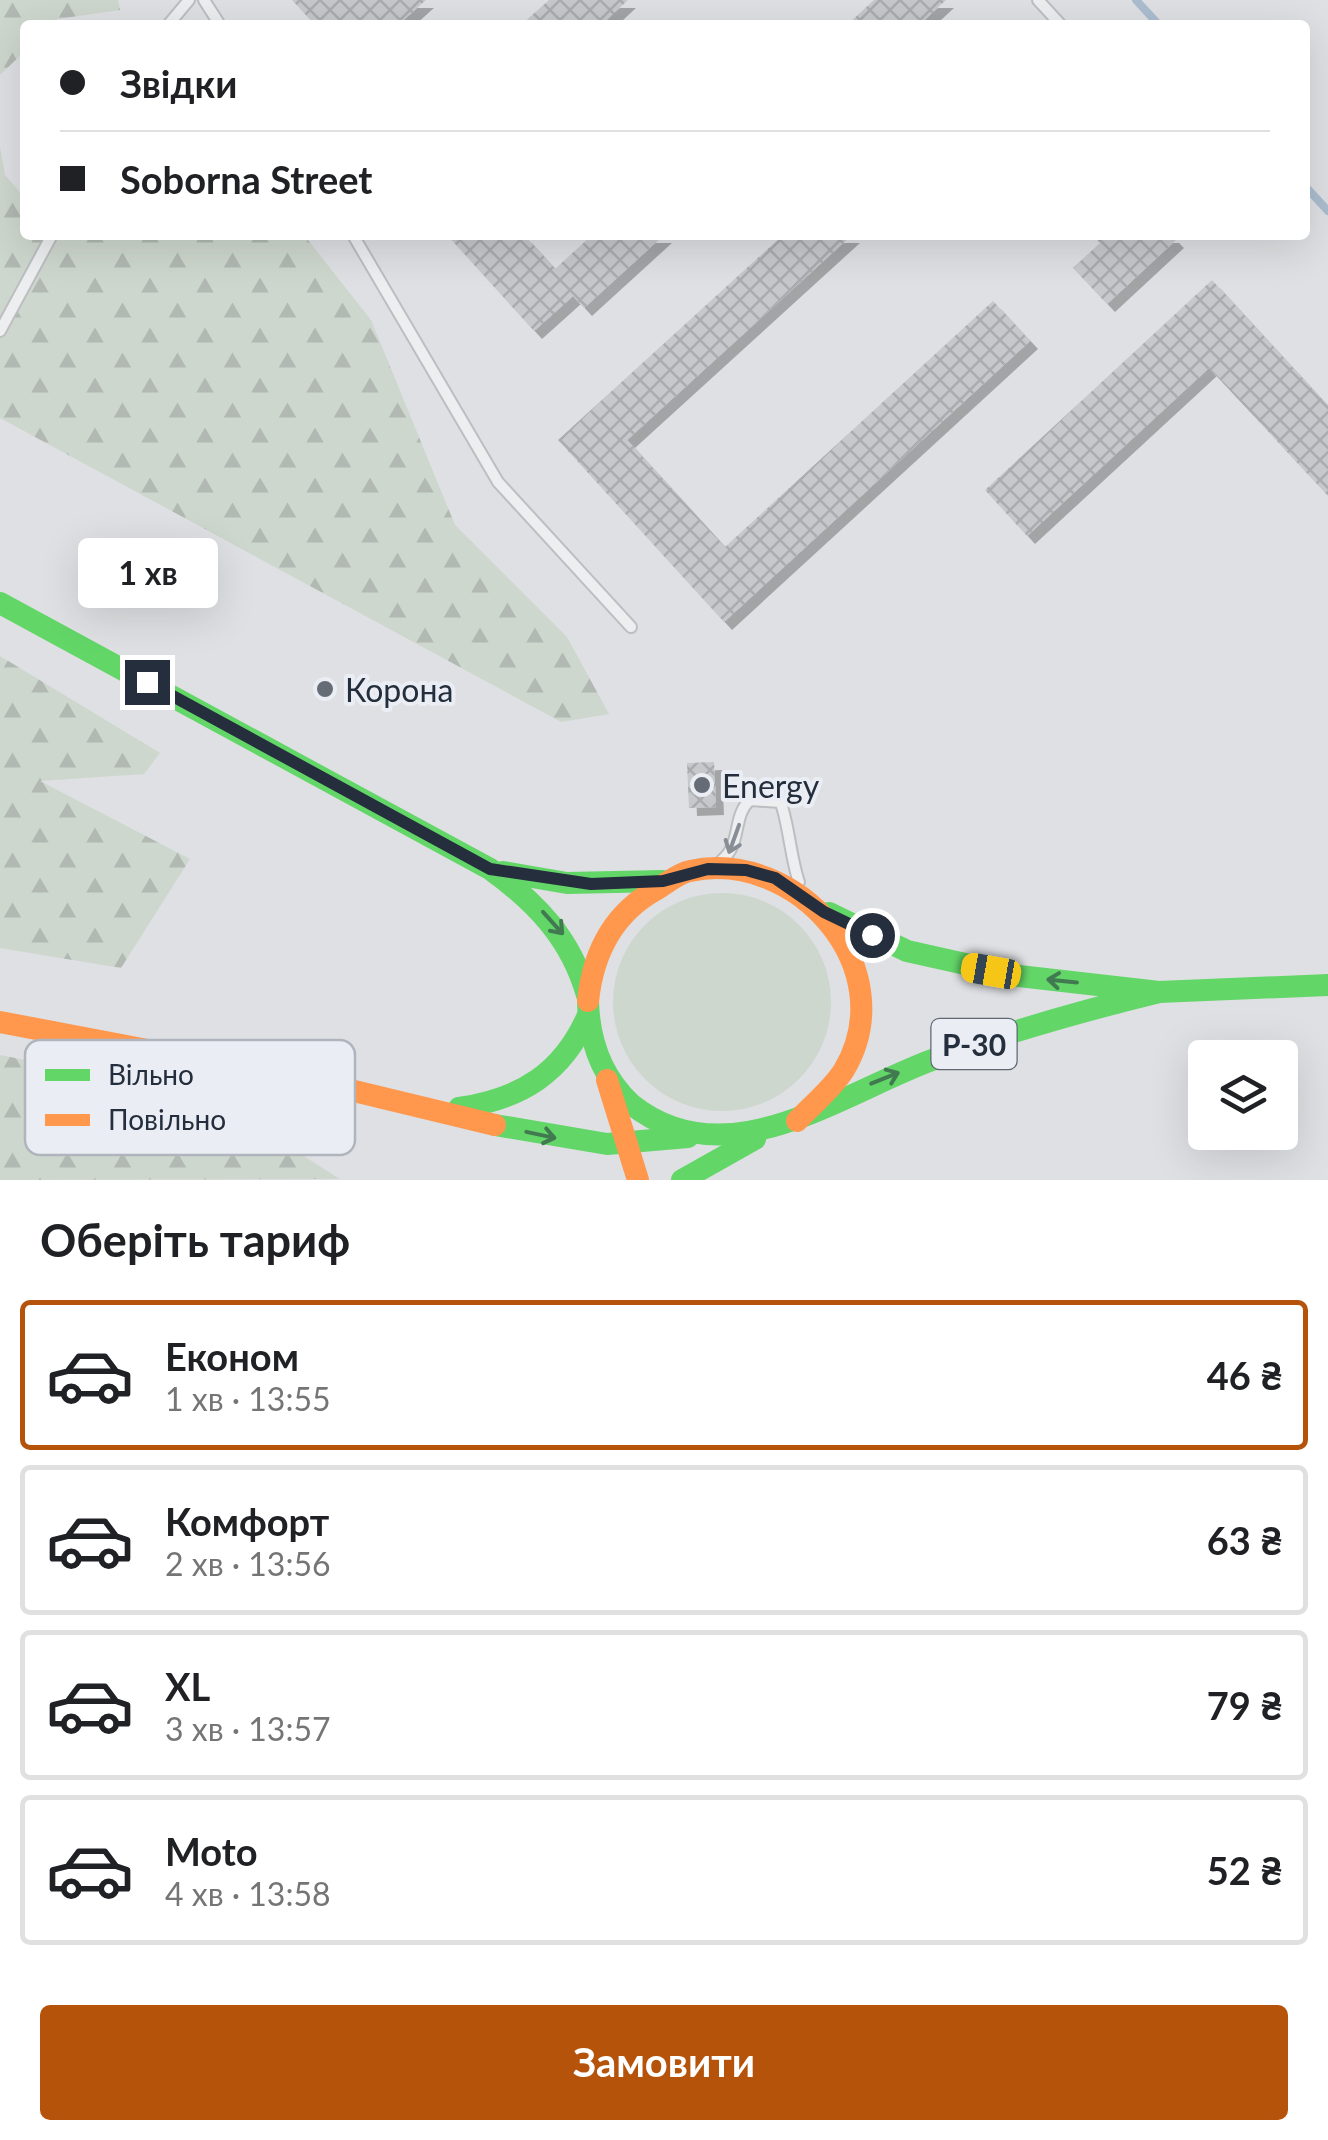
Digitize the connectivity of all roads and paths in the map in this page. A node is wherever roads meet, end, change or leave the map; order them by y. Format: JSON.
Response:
{"nodes":[{"id":1,"x":189,"y":0,"type":"edge"},
{"id":2,"x":1038,"y":0,"type":"edge"},
{"id":3,"x":172,"y":20,"type":"edge"},
{"id":4,"x":1056,"y":20,"type":"edge"},
{"id":5,"x":49,"y":240,"type":"edge"},
{"id":6,"x":356,"y":240,"type":"edge"},
{"id":7,"x":0,"y":331,"type":"edge"},
{"id":8,"x":0,"y":602,"type":"edge"},
{"id":9,"x":631,"y":627,"type":"dead end"},
{"id":10,"x":490,"y":869,"type":"junction"},
{"id":11,"x":708,"y":869,"type":"junction"},
{"id":12,"x":663,"y":881,"type":"junction"},
{"id":13,"x":802,"y":892,"type":"junction"},
{"id":14,"x":824,"y":912,"type":"junction"},
{"id":15,"x":1328,"y":985,"type":"edge"},
{"id":16,"x":1159,"y":992,"type":"junction"},
{"id":17,"x":588,"y":1006,"type":"junction"},
{"id":18,"x":0,"y":1022,"type":"edge"},
{"id":19,"x":91,"y":1040,"type":"edge"},
{"id":20,"x":601,"y":1064,"type":"junction"},
{"id":21,"x":355,"y":1092,"type":"edge"},
{"id":22,"x":447,"y":1110,"type":"junction"},
{"id":23,"x":797,"y":1120,"type":"junction"},
{"id":24,"x":688,"y":1137,"type":"junction"},
{"id":25,"x":758,"y":1138,"type":"junction"},
{"id":26,"x":630,"y":1147,"type":"junction"},
{"id":27,"x":638,"y":1180,"type":"edge"},
{"id":28,"x":682,"y":1180,"type":"edge"}],
"edges":[{"from":1,"to":3,"type":"lane"},
{"from":2,"to":4,"type":"lane"},
{"from":5,"to":7,"type":"lane"},
{"from":6,"to":9,"type":"lane"},
{"from":8,"to":10,"type":"main road"},
{"from":10,"to":12,"type":"main road"},
{"from":10,"to":17,"type":"main road","one_way":true},
{"from":11,"to":12,"type":"main road","number":"Р-30"},
{"from":11,"to":13,"type":"main road","number":"Р-30"},
{"from":13,"to":11,"type":"lane","one_way":true},
{"from":12,"to":17,"type":"main road","number":"Р-30"},
{"from":13,"to":14,"type":"main road","number":"Р-30"},
{"from":16,"to":14,"type":"main road","number":"Р-30","one_way":true},
{"from":14,"to":23,"type":"main road"},
{"from":15,"to":16,"type":"main road","number":"Р-30"},
{"from":23,"to":16,"type":"main road","number":"Р-30","one_way":true},
{"from":17,"to":20,"type":"main road"},
{"from":17,"to":22,"type":"main road","number":"Р-30"},
{"from":18,"to":19,"type":"main road","number":"Р-30"},
{"from":20,"to":24,"type":"main road"},
{"from":20,"to":26,"type":"main road"},
{"from":21,"to":22,"type":"main road","number":"Р-30"},
{"from":22,"to":26,"type":"main road","number":"Р-30","one_way":true},
{"from":23,"to":25,"type":"main road","number":"Р-30"},
{"from":24,"to":25,"type":"main road","number":"Р-30"},
{"from":24,"to":26,"type":"main road","number":"Р-30"},
{"from":25,"to":28,"type":"main road"},
{"from":26,"to":27,"type":"main road"}]}
